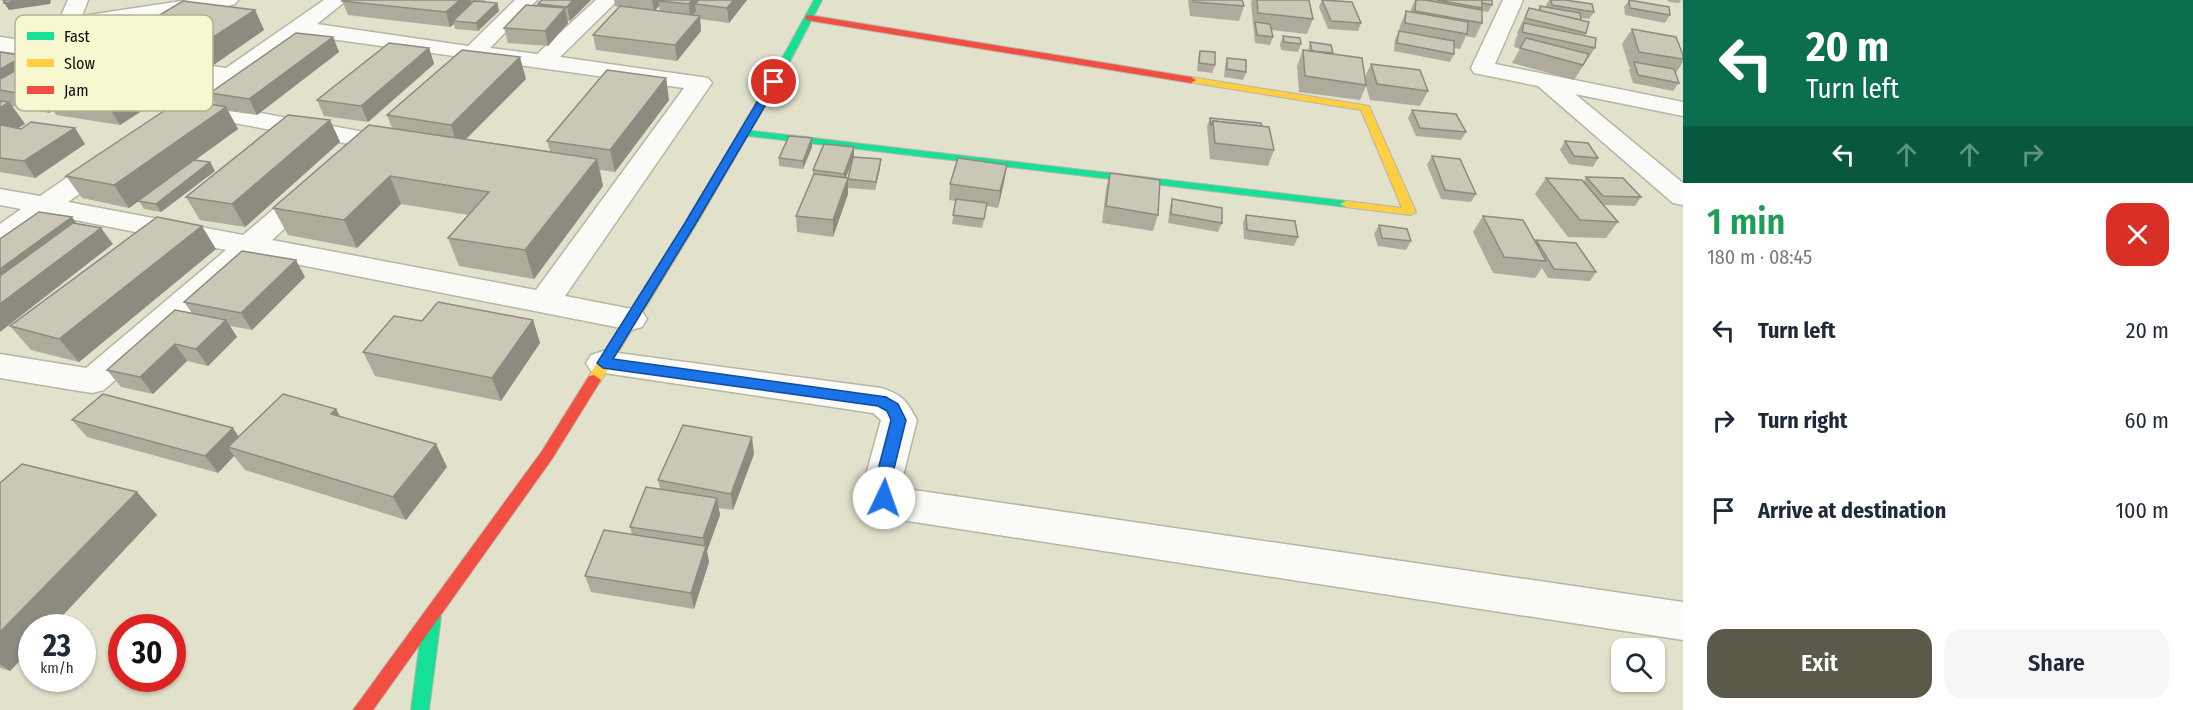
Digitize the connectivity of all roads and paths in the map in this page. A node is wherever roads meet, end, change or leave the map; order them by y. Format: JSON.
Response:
{"nodes":[{"id":1,"x":78,"y":0,"type":"edge"},
{"id":2,"x":228,"y":0,"type":"edge"},
{"id":3,"x":338,"y":0,"type":"edge"},
{"id":4,"x":527,"y":0,"type":"edge"},
{"id":5,"x":608,"y":0,"type":"edge"},
{"id":6,"x":818,"y":0,"type":"edge"},
{"id":7,"x":1514,"y":0,"type":"edge"},
{"id":8,"x":72,"y":15,"type":"edge"},
{"id":9,"x":132,"y":15,"type":"edge"},
{"id":10,"x":809,"y":18,"type":"junction"},
{"id":11,"x":298,"y":28,"type":"junction"},
{"id":12,"x":0,"y":44,"type":"edge"},
{"id":13,"x":15,"y":46,"type":"edge"},
{"id":14,"x":473,"y":53,"type":"junction"},
{"id":15,"x":542,"y":62,"type":"junction"},
{"id":16,"x":213,"y":73,"type":"edge"},
{"id":17,"x":230,"y":75,"type":"junction"},
{"id":18,"x":447,"y":75,"type":"edge"},
{"id":19,"x":1545,"y":81,"type":"junction"},
{"id":20,"x":213,"y":87,"type":"edge"},
{"id":21,"x":1683,"y":109,"type":"edge"},
{"id":22,"x":179,"y":111,"type":"edge"},
{"id":23,"x":213,"y":111,"type":"edge"},
{"id":24,"x":396,"y":118,"type":"edge"},
{"id":25,"x":158,"y":126,"type":"edge"},
{"id":26,"x":744,"y":133,"type":"junction"},
{"id":27,"x":371,"y":140,"type":"junction"},
{"id":28,"x":129,"y":146,"type":"edge"},
{"id":29,"x":418,"y":148,"type":"edge"},
{"id":30,"x":0,"y":197,"type":"edge"},
{"id":31,"x":1683,"y":198,"type":"edge"},
{"id":32,"x":45,"y":206,"type":"junction"},
{"id":33,"x":0,"y":237,"type":"edge"},
{"id":34,"x":249,"y":245,"type":"junction"},
{"id":35,"x":544,"y":302,"type":"junction"},
{"id":36,"x":631,"y":319,"type":"junction"},
{"id":37,"x":603,"y":363,"type":"junction"},
{"id":38,"x":0,"y":366,"type":"edge"},
{"id":39,"x":432,"y":612,"type":"junction"},
{"id":40,"x":1683,"y":621,"type":"edge"},
{"id":41,"x":362,"y":710,"type":"edge"},
{"id":42,"x":420,"y":710,"type":"edge"}],
"edges":[{"from":1,"to":8,"type":"street"},
{"from":2,"to":9,"type":"street"},
{"from":3,"to":11,"type":"street"},
{"from":4,"to":14,"type":"street"},
{"from":5,"to":15,"type":"street"},
{"from":6,"to":10,"type":"street"},
{"from":7,"to":19,"type":"street"},
{"from":10,"to":26,"type":"street"},
{"from":10,"to":26,"type":"street"},
{"from":11,"to":14,"type":"street"},
{"from":11,"to":17,"type":"street"},
{"from":12,"to":13,"type":"street"},
{"from":14,"to":15,"type":"street"},
{"from":14,"to":18,"type":"street"},
{"from":15,"to":35,"type":"street"},
{"from":16,"to":17,"type":"street"},
{"from":17,"to":20,"type":"street"},
{"from":19,"to":21,"type":"street"},
{"from":19,"to":31,"type":"street"},
{"from":22,"to":25,"type":"street"},
{"from":23,"to":27,"type":"street"},
{"from":24,"to":27,"type":"street"},
{"from":26,"to":36,"type":"street"},
{"from":27,"to":29,"type":"street"},
{"from":27,"to":34,"type":"street"},
{"from":28,"to":32,"type":"street"},
{"from":30,"to":32,"type":"street"},
{"from":32,"to":33,"type":"street"},
{"from":32,"to":34,"type":"street"},
{"from":34,"to":35,"type":"street"},
{"from":34,"to":38,"type":"street"},
{"from":35,"to":36,"type":"street"},
{"from":36,"to":37,"type":"street"},
{"from":37,"to":39,"type":"street"},
{"from":37,"to":40,"type":"street"},
{"from":39,"to":41,"type":"street"},
{"from":39,"to":42,"type":"street"}]}
